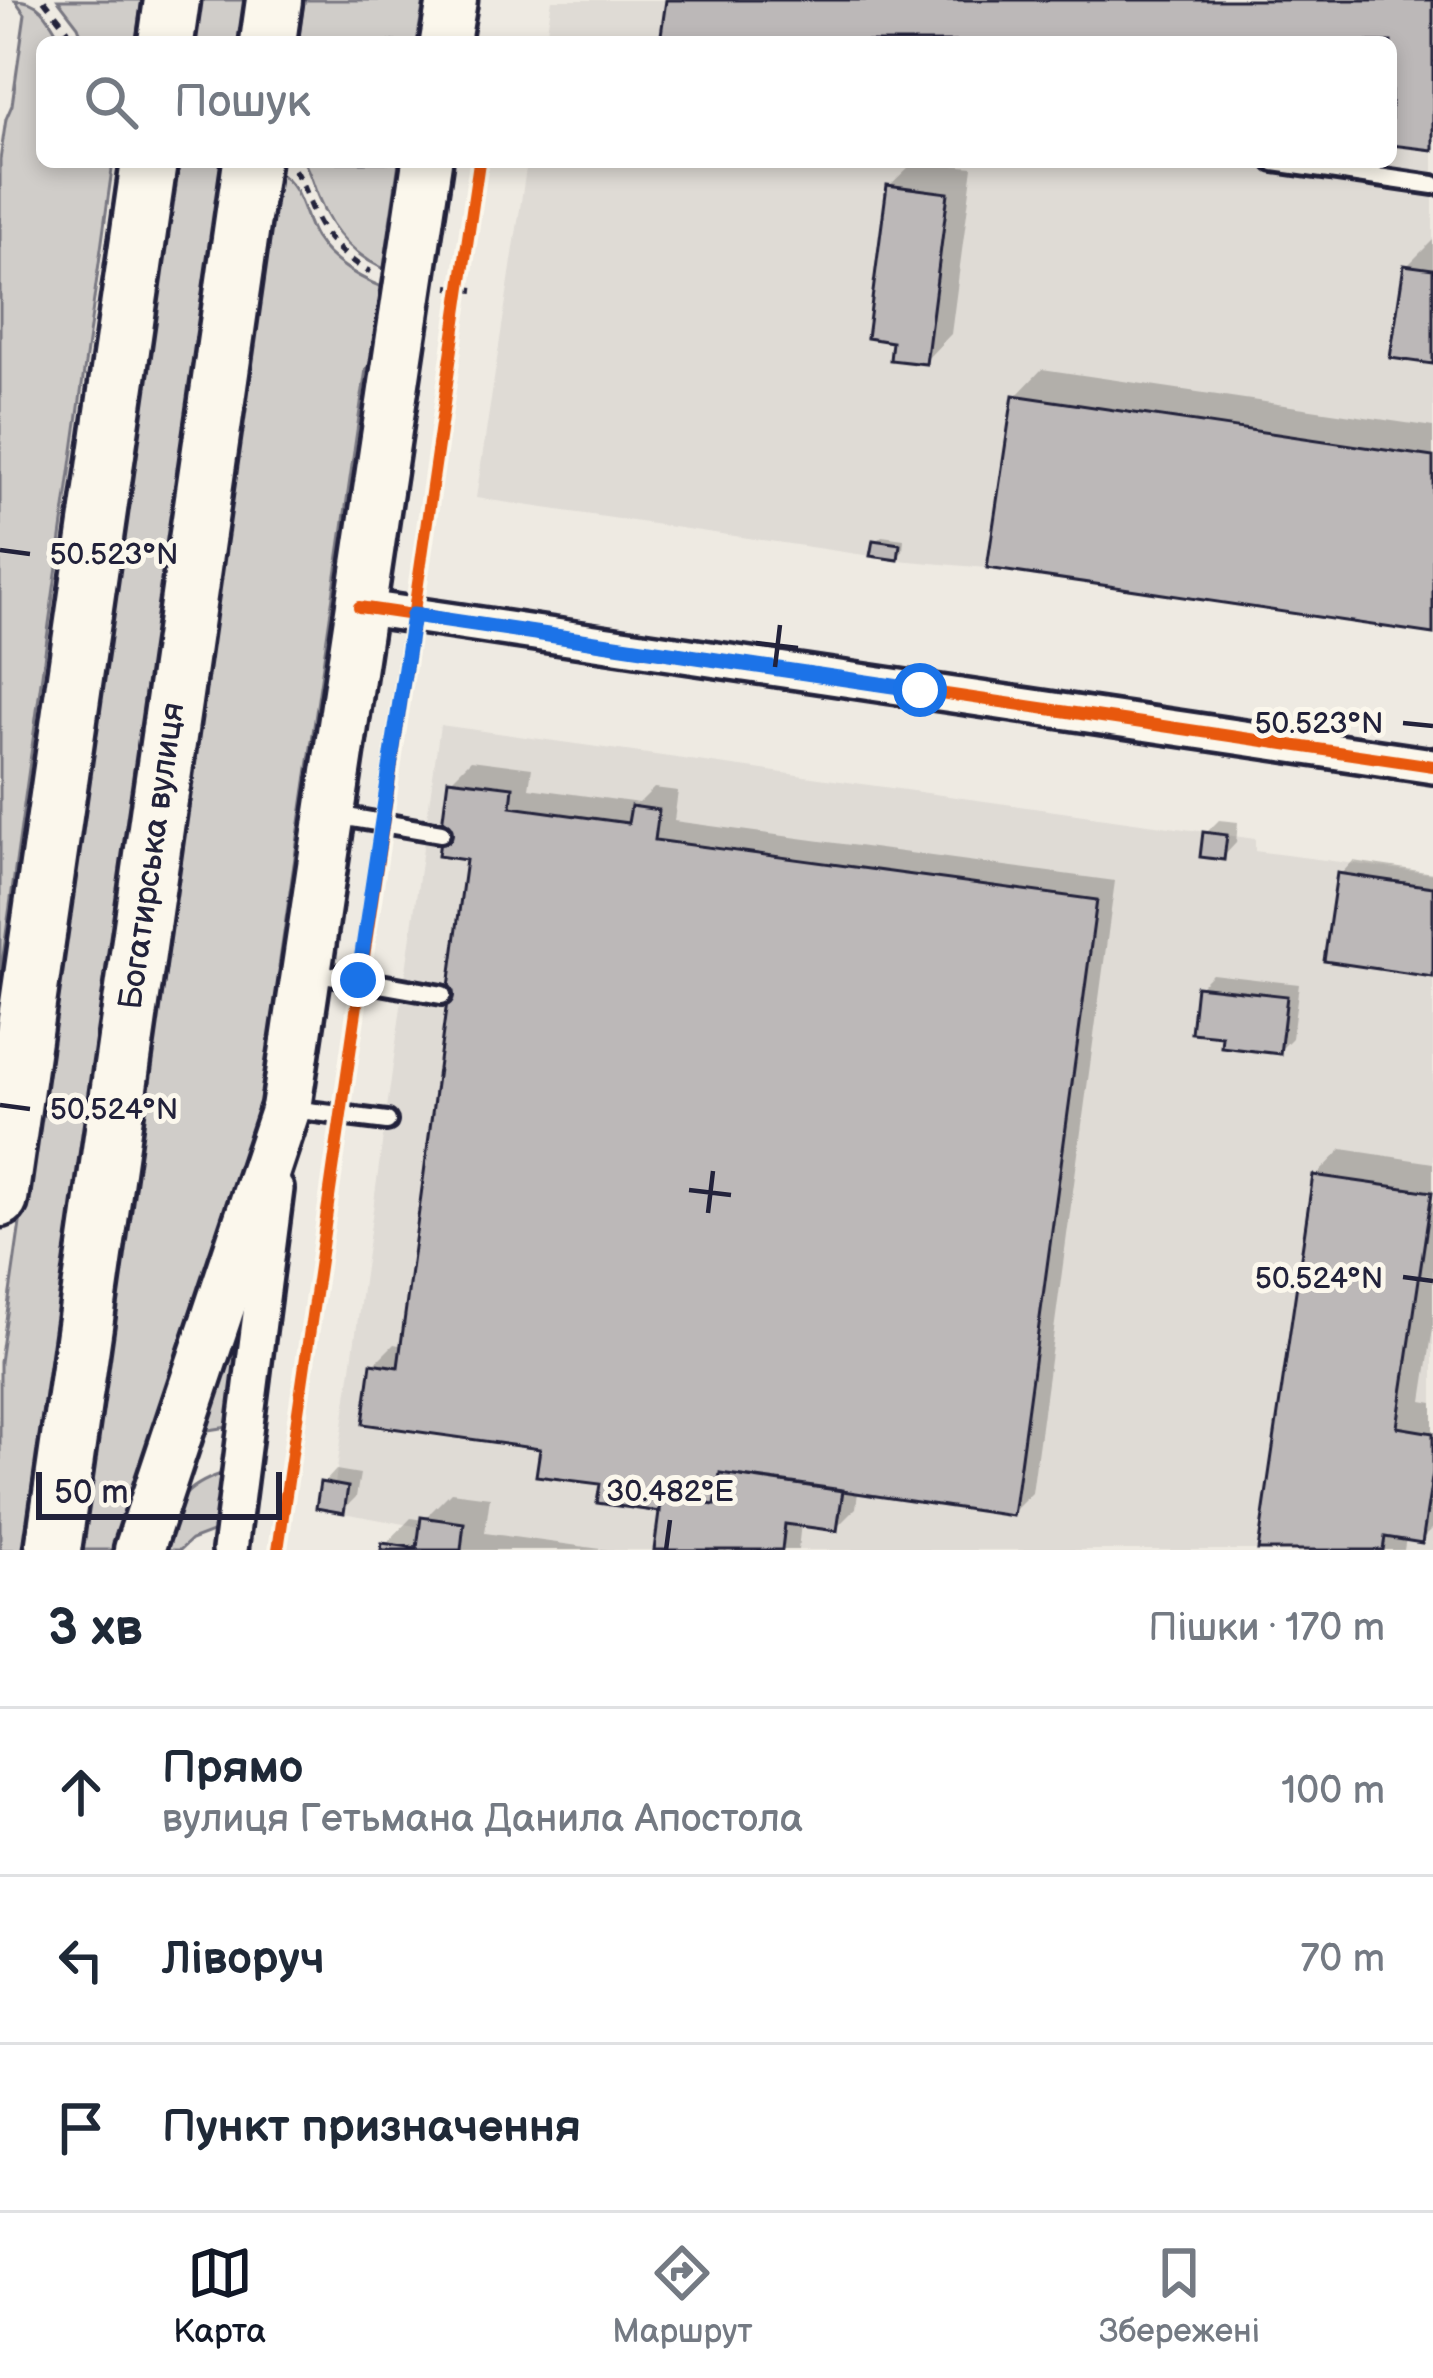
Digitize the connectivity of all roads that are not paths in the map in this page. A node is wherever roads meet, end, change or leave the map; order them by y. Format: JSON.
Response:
{"nodes":[{"id":1,"x":172,"y":0,"type":"edge"},
{"id":2,"x":274,"y":0,"type":"edge"},
{"id":3,"x":452,"y":0,"type":"edge"},
{"id":4,"x":167,"y":36,"type":"edge"},
{"id":5,"x":269,"y":36,"type":"edge"},
{"id":6,"x":447,"y":36,"type":"edge"},
{"id":7,"x":148,"y":168,"type":"edge"},
{"id":8,"x":250,"y":168,"type":"edge"},
{"id":9,"x":426,"y":168,"type":"edge"},
{"id":10,"x":1315,"y":168,"type":"edge"},
{"id":11,"x":1433,"y":185,"type":"edge"},
{"id":12,"x":359,"y":607,"type":"junction"},
{"id":13,"x":1433,"y":766,"type":"edge"},
{"id":14,"x":330,"y":814,"type":"junction"},
{"id":15,"x":441,"y":833,"type":"dead end"},
{"id":16,"x":307,"y":971,"type":"junction"},
{"id":17,"x":442,"y":994,"type":"dead end"},
{"id":18,"x":286,"y":1108,"type":"junction"},
{"id":19,"x":387,"y":1121,"type":"dead end"},
{"id":20,"x":0,"y":1199,"type":"edge"},
{"id":21,"x":53,"y":1550,"type":"edge"},
{"id":22,"x":139,"y":1550,"type":"edge"},
{"id":23,"x":230,"y":1550,"type":"edge"}],
"edges":[{"from":1,"to":4,"type":"main road"},
{"from":2,"to":5,"type":"main road"},
{"from":3,"to":6,"type":"main road"},
{"from":7,"to":20,"type":"main road"},
{"from":8,"to":21,"type":"main road","name":"Богатирська вулиця"},
{"from":9,"to":12,"type":"main road"},
{"from":10,"to":11,"type":"lane"},
{"from":12,"to":13,"type":"street"},
{"from":12,"to":14,"type":"main road"},
{"from":14,"to":15,"type":"lane"},
{"from":14,"to":16,"type":"main road"},
{"from":16,"to":17,"type":"lane"},
{"from":16,"to":18,"type":"main road"},
{"from":18,"to":19,"type":"lane"},
{"from":18,"to":22,"type":"main road"},
{"from":18,"to":23,"type":"street"}]}
